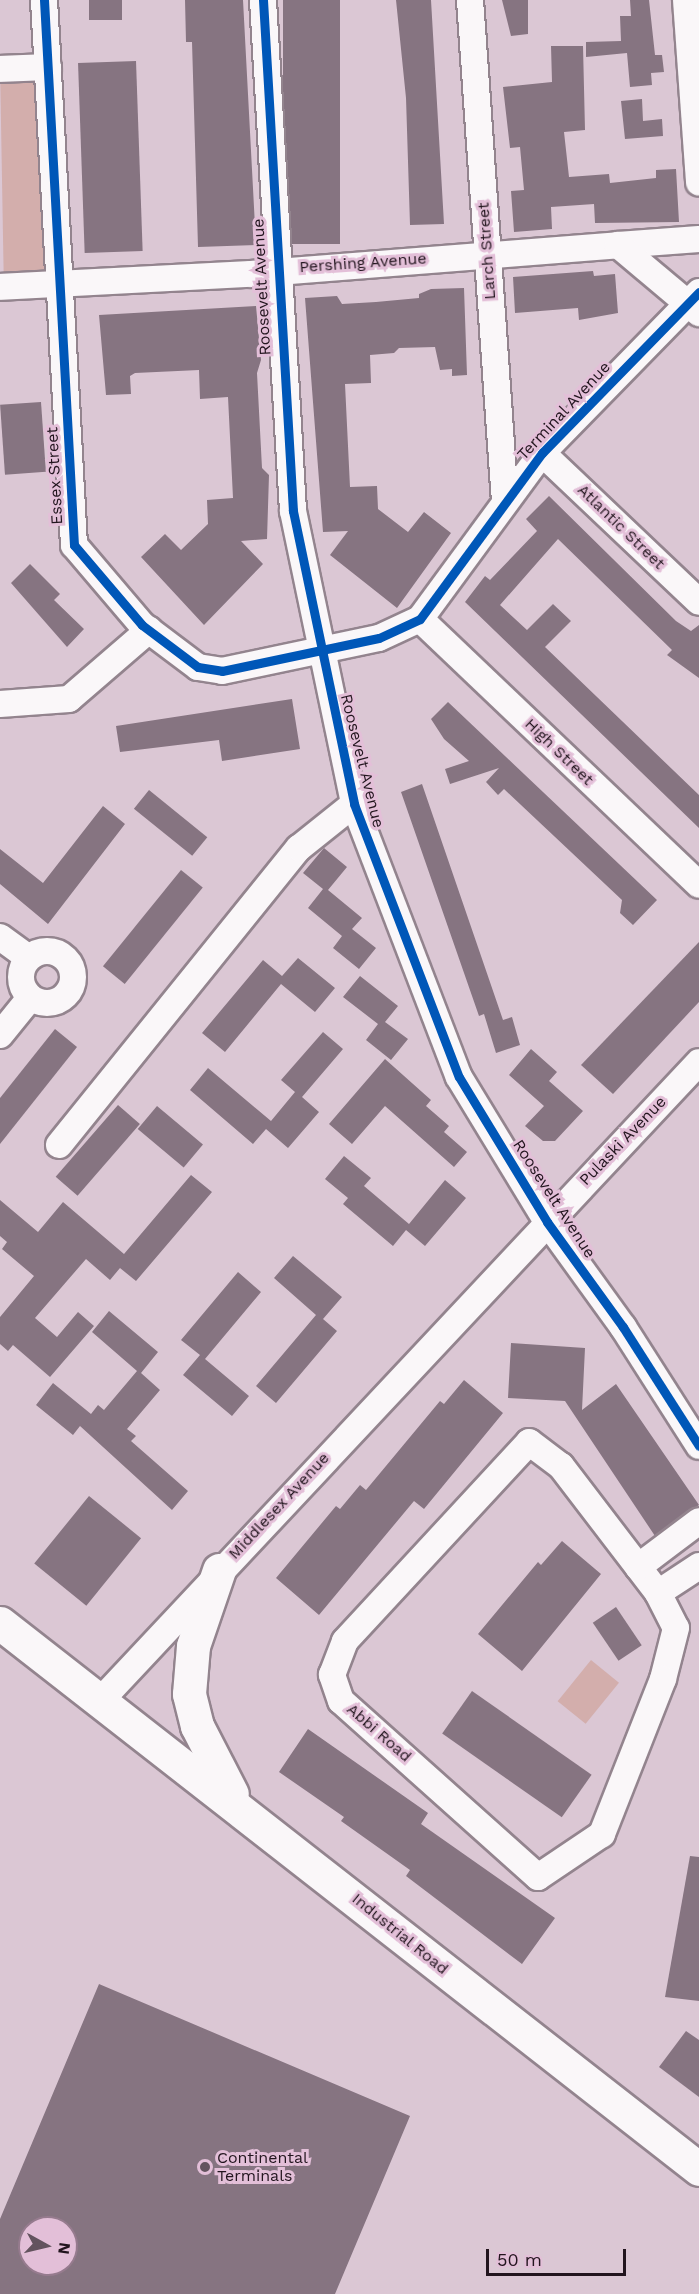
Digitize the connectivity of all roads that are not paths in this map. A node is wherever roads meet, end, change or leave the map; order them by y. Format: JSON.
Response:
{"nodes":[{"id":1,"x":45,"y":0,"type":"edge"},
{"id":2,"x":262,"y":0,"type":"edge"},
{"id":3,"x":470,"y":0,"type":"edge"},
{"id":4,"x":686,"y":0,"type":"edge"},
{"id":5,"x":48,"y":67,"type":"junction"},
{"id":6,"x":0,"y":69,"type":"edge"},
{"id":7,"x":699,"y":183,"type":"edge"},
{"id":8,"x":699,"y":239,"type":"edge"},
{"id":9,"x":618,"y":245,"type":"junction"},
{"id":10,"x":488,"y":254,"type":"junction"},
{"id":11,"x":276,"y":269,"type":"junction"},
{"id":12,"x":58,"y":284,"type":"junction"},
{"id":13,"x":0,"y":287,"type":"edge"},
{"id":14,"x":695,"y":303,"type":"edge"},
{"id":15,"x":542,"y":453,"type":"junction"},
{"id":16,"x":504,"y":502,"type":"junction"},
{"id":17,"x":699,"y":602,"type":"edge"},
{"id":18,"x":420,"y":619,"type":"junction"},
{"id":19,"x":149,"y":630,"type":"junction"},
{"id":20,"x":325,"y":648,"type":"junction"},
{"id":21,"x":0,"y":704,"type":"edge"},
{"id":22,"x":354,"y":804,"type":"junction"},
{"id":23,"x":699,"y":885,"type":"edge"},
{"id":24,"x":0,"y":936,"type":"edge"},
{"id":25,"x":28,"y":957,"type":"junction"},
{"id":26,"x":30,"y":998,"type":"junction"},
{"id":27,"x":0,"y":1035,"type":"edge"},
{"id":28,"x":699,"y":1062,"type":"edge"},
{"id":29,"x":59,"y":1145,"type":"dead end"},
{"id":30,"x":547,"y":1222,"type":"junction"},
{"id":31,"x":699,"y":1446,"type":"edge"},
{"id":32,"x":699,"y":1521,"type":"edge"},
{"id":33,"x":699,"y":1566,"type":"edge"},
{"id":34,"x":638,"y":1567,"type":"junction"},
{"id":35,"x":219,"y":1570,"type":"junction"},
{"id":36,"x":658,"y":1593,"type":"junction"},
{"id":37,"x":0,"y":1623,"type":"edge"},
{"id":38,"x":101,"y":1700,"type":"junction"},
{"id":39,"x":236,"y":1803,"type":"junction"},
{"id":40,"x":699,"y":2169,"type":"edge"}],
"edges":[{"from":1,"to":5,"type":"street","name":"Essex Street"},
{"from":2,"to":11,"type":"street","name":"Roosevelt Avenue"},
{"from":3,"to":10,"type":"street","name":"Larch Street"},
{"from":4,"to":7,"type":"street"},
{"from":5,"to":6,"type":"street"},
{"from":5,"to":12,"type":"street","name":"Essex Street"},
{"from":8,"to":9,"type":"street","name":"Pershing Avenue"},
{"from":9,"to":10,"type":"street","name":"Pershing Avenue"},
{"from":9,"to":14,"type":"street"},
{"from":10,"to":11,"type":"street","name":"Pershing Avenue"},
{"from":10,"to":16,"type":"street","name":"Larch Street"},
{"from":11,"to":12,"type":"street","name":"Pershing Avenue"},
{"from":11,"to":20,"type":"street","name":"Roosevelt Avenue"},
{"from":12,"to":13,"type":"street","name":"Pershing Avenue"},
{"from":12,"to":19,"type":"street","name":"Essex Street"},
{"from":14,"to":15,"type":"street","name":"Terminal Avenue"},
{"from":15,"to":16,"type":"street","name":"Terminal Avenue"},
{"from":15,"to":17,"type":"street","name":"Atlantic Street"},
{"from":16,"to":18,"type":"street","name":"Terminal Avenue"},
{"from":18,"to":20,"type":"street","name":"Essex Street"},
{"from":18,"to":23,"type":"street","name":"High Street"},
{"from":19,"to":20,"type":"street","name":"Essex Street"},
{"from":19,"to":21,"type":"street"},
{"from":20,"to":22,"type":"street","name":"Roosevelt Avenue"},
{"from":22,"to":29,"type":"street"},
{"from":22,"to":30,"type":"street","name":"Roosevelt Avenue"},
{"from":24,"to":25,"type":"street"},
{"from":25,"to":26,"type":"street"},
{"from":25,"to":26,"type":"street"},
{"from":26,"to":27,"type":"street"},
{"from":28,"to":30,"type":"street","name":"Pulaski Avenue"},
{"from":30,"to":31,"type":"street","name":"Roosevelt Avenue"},
{"from":30,"to":35,"type":"street","name":"Middlesex Avenue"},
{"from":32,"to":34,"type":"street"},
{"from":33,"to":36,"type":"street"},
{"from":34,"to":36,"type":"street","name":"Abbi Road"},
{"from":34,"to":36,"type":"street","name":"Abbi Road"},
{"from":35,"to":38,"type":"street","name":"Middlesex Avenue"},
{"from":35,"to":39,"type":"main road"},
{"from":37,"to":38,"type":"main road"},
{"from":38,"to":39,"type":"main road","name":"Industrial Road"},
{"from":39,"to":40,"type":"main road","name":"Industrial Road"}]}
